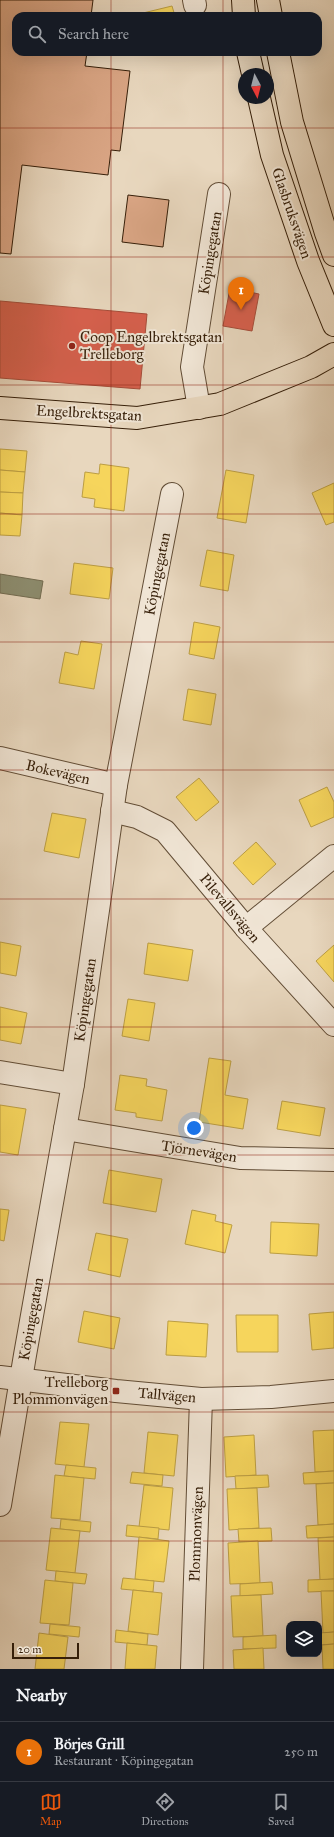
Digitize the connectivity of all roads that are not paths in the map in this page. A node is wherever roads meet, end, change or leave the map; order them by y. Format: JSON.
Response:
{"nodes":[{"id":1,"x":242,"y":0,"type":"edge"},
{"id":2,"x":268,"y":0,"type":"edge"},
{"id":3,"x":244,"y":12,"type":"edge"},
{"id":4,"x":270,"y":12,"type":"edge"},
{"id":5,"x":249,"y":56,"type":"edge"},
{"id":6,"x":279,"y":56,"type":"edge"},
{"id":7,"x":252,"y":68,"type":"edge"},
{"id":8,"x":260,"y":104,"type":"edge"},
{"id":9,"x":219,"y":194,"type":"dead end"},
{"id":10,"x":334,"y":255,"type":"edge"},
{"id":11,"x":334,"y":325,"type":"edge"},
{"id":12,"x":334,"y":354,"type":"edge"},
{"id":13,"x":0,"y":408,"type":"edge"},
{"id":14,"x":198,"y":408,"type":"junction"},
{"id":15,"x":172,"y":494,"type":"dead end"},
{"id":16,"x":0,"y":758,"type":"edge"},
{"id":17,"x":116,"y":785,"type":"junction"},
{"id":18,"x":112,"y":811,"type":"junction"},
{"id":19,"x":334,"y":856,"type":"edge"},
{"id":20,"x":246,"y":928,"type":"junction"},
{"id":21,"x":334,"y":1025,"type":"edge"},
{"id":22,"x":0,"y":1072,"type":"edge"},
{"id":23,"x":73,"y":1084,"type":"junction"},
{"id":24,"x":65,"y":1129,"type":"junction"},
{"id":25,"x":334,"y":1160,"type":"edge"},
{"id":26,"x":10,"y":1378,"type":"edge"},
{"id":27,"x":334,"y":1391,"type":"edge"},
{"id":28,"x":201,"y":1399,"type":"junction"},
{"id":29,"x":0,"y":1505,"type":"edge"},
{"id":30,"x":192,"y":1669,"type":"edge"}],
"edges":[{"from":1,"to":3,"type":"main road"},
{"from":2,"to":4,"type":"main road"},
{"from":5,"to":7,"type":"main road"},
{"from":6,"to":10,"type":"main road","name":"Glasbruksvägen"},
{"from":8,"to":11,"type":"main road","name":"Glasbruksvägen"},
{"from":9,"to":14,"type":"street","name":"Köpingegatan"},
{"from":12,"to":14,"type":"main road","name":"Engelbrektsgatan"},
{"from":13,"to":14,"type":"main road","name":"Engelbrektsgatan"},
{"from":15,"to":17,"type":"street","name":"Köpingegatan"},
{"from":16,"to":17,"type":"street","name":"Bokevägen"},
{"from":17,"to":18,"type":"street","name":"Köpingegatan"},
{"from":18,"to":20,"type":"street","name":"Pilevallsvägen"},
{"from":18,"to":23,"type":"street","name":"Köpingegatan"},
{"from":19,"to":20,"type":"street"},
{"from":20,"to":21,"type":"street","name":"Pilevallsvägen"},
{"from":22,"to":23,"type":"street"},
{"from":23,"to":24,"type":"street","name":"Köpingegatan"},
{"from":24,"to":25,"type":"street","name":"Tjörnevägen"},
{"from":24,"to":26,"type":"street","name":"Köpingegatan"},
{"from":26,"to":28,"type":"street","name":"Tallvägen"},
{"from":26,"to":29,"type":"street","name":"Köpingegatan"},
{"from":27,"to":28,"type":"street","name":"Tallvägen"},
{"from":28,"to":30,"type":"street","name":"Plommonvägen"}]}
